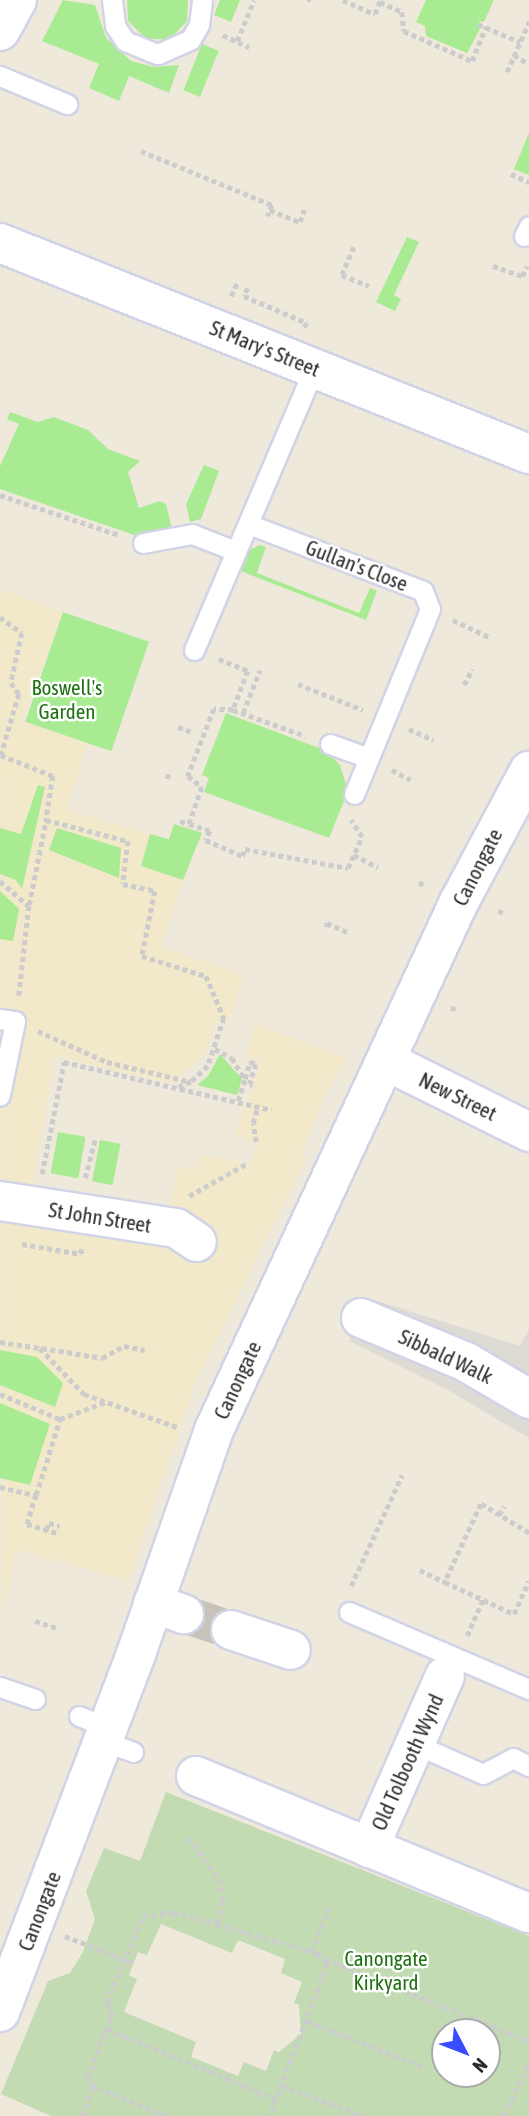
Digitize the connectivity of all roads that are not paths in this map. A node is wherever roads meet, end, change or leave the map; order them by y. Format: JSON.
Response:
{"nodes":[{"id":1,"x":18,"y":0,"type":"edge"},
{"id":2,"x":112,"y":0,"type":"edge"},
{"id":3,"x":202,"y":0,"type":"edge"},
{"id":4,"x":0,"y":31,"type":"edge"},
{"id":5,"x":0,"y":76,"type":"edge"},
{"id":6,"x":67,"y":104,"type":"dead end"},
{"id":7,"x":0,"y":243,"type":"edge"},
{"id":8,"x":314,"y":368,"type":"junction"},
{"id":9,"x":529,"y":454,"type":"edge"},
{"id":10,"x":251,"y":525,"type":"junction"},
{"id":11,"x":142,"y":543,"type":"road end"},
{"id":12,"x":233,"y":550,"type":"junction"},
{"id":13,"x":194,"y":650,"type":"road end"},
{"id":14,"x":330,"y":744,"type":"road end"},
{"id":15,"x":369,"y":758,"type":"junction"},
{"id":16,"x":529,"y":771,"type":"edge"},
{"id":17,"x":354,"y":794,"type":"road end"},
{"id":18,"x":7,"y":1020,"type":"edge"},
{"id":19,"x":387,"y":1061,"type":"junction"},
{"id":20,"x":0,"y":1095,"type":"edge"},
{"id":21,"x":529,"y":1132,"type":"edge"},
{"id":22,"x":18,"y":1204,"type":"edge"},
{"id":23,"x":187,"y":1235,"type":"road end"},
{"id":24,"x":362,"y":1318,"type":"dead end"},
{"id":25,"x":529,"y":1399,"type":"edge"},
{"id":26,"x":349,"y":1612,"type":"dead end"},
{"id":27,"x":231,"y":1630,"type":"tunnel mouth"},
{"id":28,"x":291,"y":1650,"type":"dead end"},
{"id":29,"x":453,"y":1662,"type":"road end"},
{"id":30,"x":0,"y":1687,"type":"edge"},
{"id":31,"x":529,"y":1689,"type":"edge"},
{"id":32,"x":36,"y":1699,"type":"dead end"},
{"id":33,"x":415,"y":1744,"type":"junction"},
{"id":34,"x":529,"y":1766,"type":"edge"},
{"id":35,"x":196,"y":1776,"type":"dead end"},
{"id":36,"x":369,"y":1848,"type":"junction"},
{"id":37,"x":529,"y":1913,"type":"edge"},
{"id":38,"x":0,"y":2012,"type":"edge"}],
"edges":[{"from":1,"to":4,"type":"street"},
{"from":2,"to":3,"type":"lane"},
{"from":5,"to":6,"type":"lane"},
{"from":7,"to":8,"type":"street","name":"St Mary's Street"},
{"from":8,"to":9,"type":"street","name":"St Mary's Street"},
{"from":8,"to":10,"type":"lane"},
{"from":10,"to":12,"type":"lane"},
{"from":10,"to":15,"type":"lane","name":"Gullan's Close"},
{"from":11,"to":12,"type":"lane"},
{"from":12,"to":13,"type":"lane"},
{"from":14,"to":15,"type":"lane"},
{"from":15,"to":17,"type":"lane"},
{"from":16,"to":19,"type":"street","name":"Canongate"},
{"from":18,"to":20,"type":"lane"},
{"from":19,"to":21,"type":"street","name":"New Street"},
{"from":19,"to":38,"type":"street","name":"Canongate"},
{"from":22,"to":23,"type":"street","name":"St John Street"},
{"from":24,"to":25,"type":"street","name":"Sibbald Walk"},
{"from":26,"to":31,"type":"lane"},
{"from":27,"to":28,"type":"street"},
{"from":29,"to":33,"type":"street","name":"Old Tolbooth Wynd"},
{"from":30,"to":32,"type":"lane"},
{"from":33,"to":34,"type":"lane"},
{"from":33,"to":36,"type":"street","name":"Old Tolbooth Wynd"},
{"from":35,"to":36,"type":"street","name":"Old Tolbooth Wynd"},
{"from":36,"to":37,"type":"street","name":"Old Tolbooth Wynd"}]}
